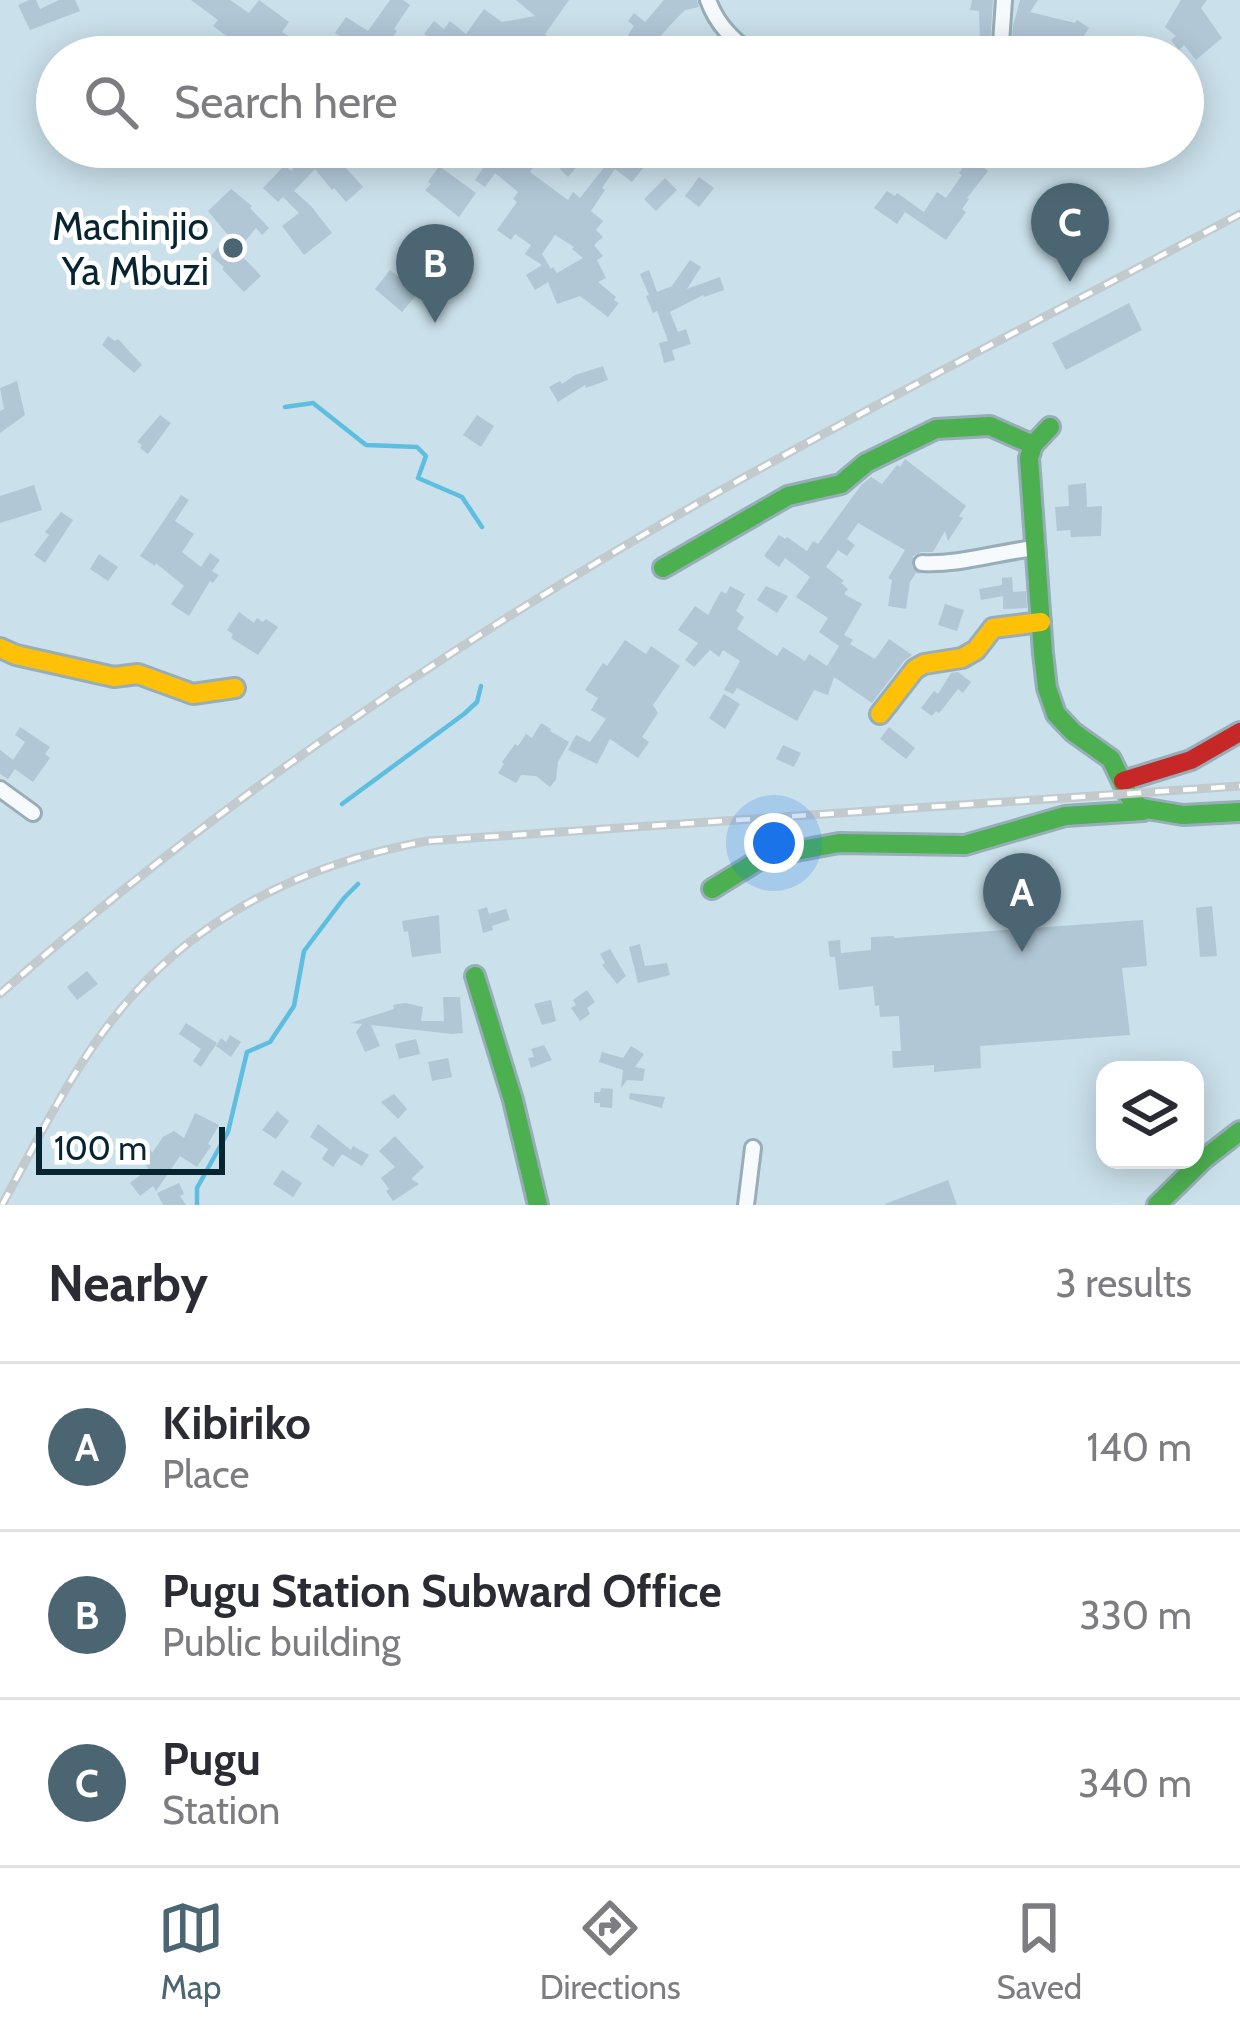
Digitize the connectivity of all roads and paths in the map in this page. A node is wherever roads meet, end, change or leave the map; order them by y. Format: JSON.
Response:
{"nodes":[{"id":1,"x":708,"y":0,"type":"edge"},
{"id":2,"x":1004,"y":0,"type":"edge"},
{"id":3,"x":732,"y":36,"type":"edge"},
{"id":4,"x":1001,"y":36,"type":"edge"},
{"id":5,"x":1050,"y":427,"type":"dead end"},
{"id":6,"x":1033,"y":445,"type":"junction"},
{"id":7,"x":1036,"y":548,"type":"junction"},
{"id":8,"x":922,"y":563,"type":"dead end"},
{"id":9,"x":663,"y":568,"type":"dead end"},
{"id":10,"x":1041,"y":622,"type":"junction"},
{"id":11,"x":0,"y":648,"type":"edge"},
{"id":12,"x":235,"y":688,"type":"dead end"},
{"id":13,"x":880,"y":713,"type":"dead end"},
{"id":14,"x":1240,"y":731,"type":"edge"},
{"id":15,"x":1123,"y":781,"type":"junction"},
{"id":16,"x":0,"y":789,"type":"edge"},
{"id":17,"x":1143,"y":811,"type":"junction"},
{"id":18,"x":1240,"y":812,"type":"edge"},
{"id":19,"x":33,"y":813,"type":"dead end"},
{"id":20,"x":712,"y":889,"type":"dead end"},
{"id":21,"x":475,"y":976,"type":"dead end"},
{"id":22,"x":1240,"y":1131,"type":"edge"},
{"id":23,"x":753,"y":1148,"type":"dead end"},
{"id":24,"x":538,"y":1205,"type":"edge"},
{"id":25,"x":746,"y":1205,"type":"edge"},
{"id":26,"x":1157,"y":1205,"type":"edge"}],
"edges":[{"from":1,"to":3,"type":"street"},
{"from":2,"to":4,"type":"street"},
{"from":5,"to":6,"type":"street"},
{"from":6,"to":7,"type":"street"},
{"from":6,"to":9,"type":"street"},
{"from":7,"to":8,"type":"street"},
{"from":7,"to":10,"type":"street"},
{"from":10,"to":13,"type":"street"},
{"from":10,"to":15,"type":"street"},
{"from":11,"to":12,"type":"street"},
{"from":14,"to":15,"type":"street"},
{"from":15,"to":17,"type":"street"},
{"from":16,"to":19,"type":"street"},
{"from":17,"to":18,"type":"street"},
{"from":17,"to":20,"type":"street"},
{"from":21,"to":24,"type":"street"},
{"from":22,"to":26,"type":"street"},
{"from":23,"to":25,"type":"street"}]}
